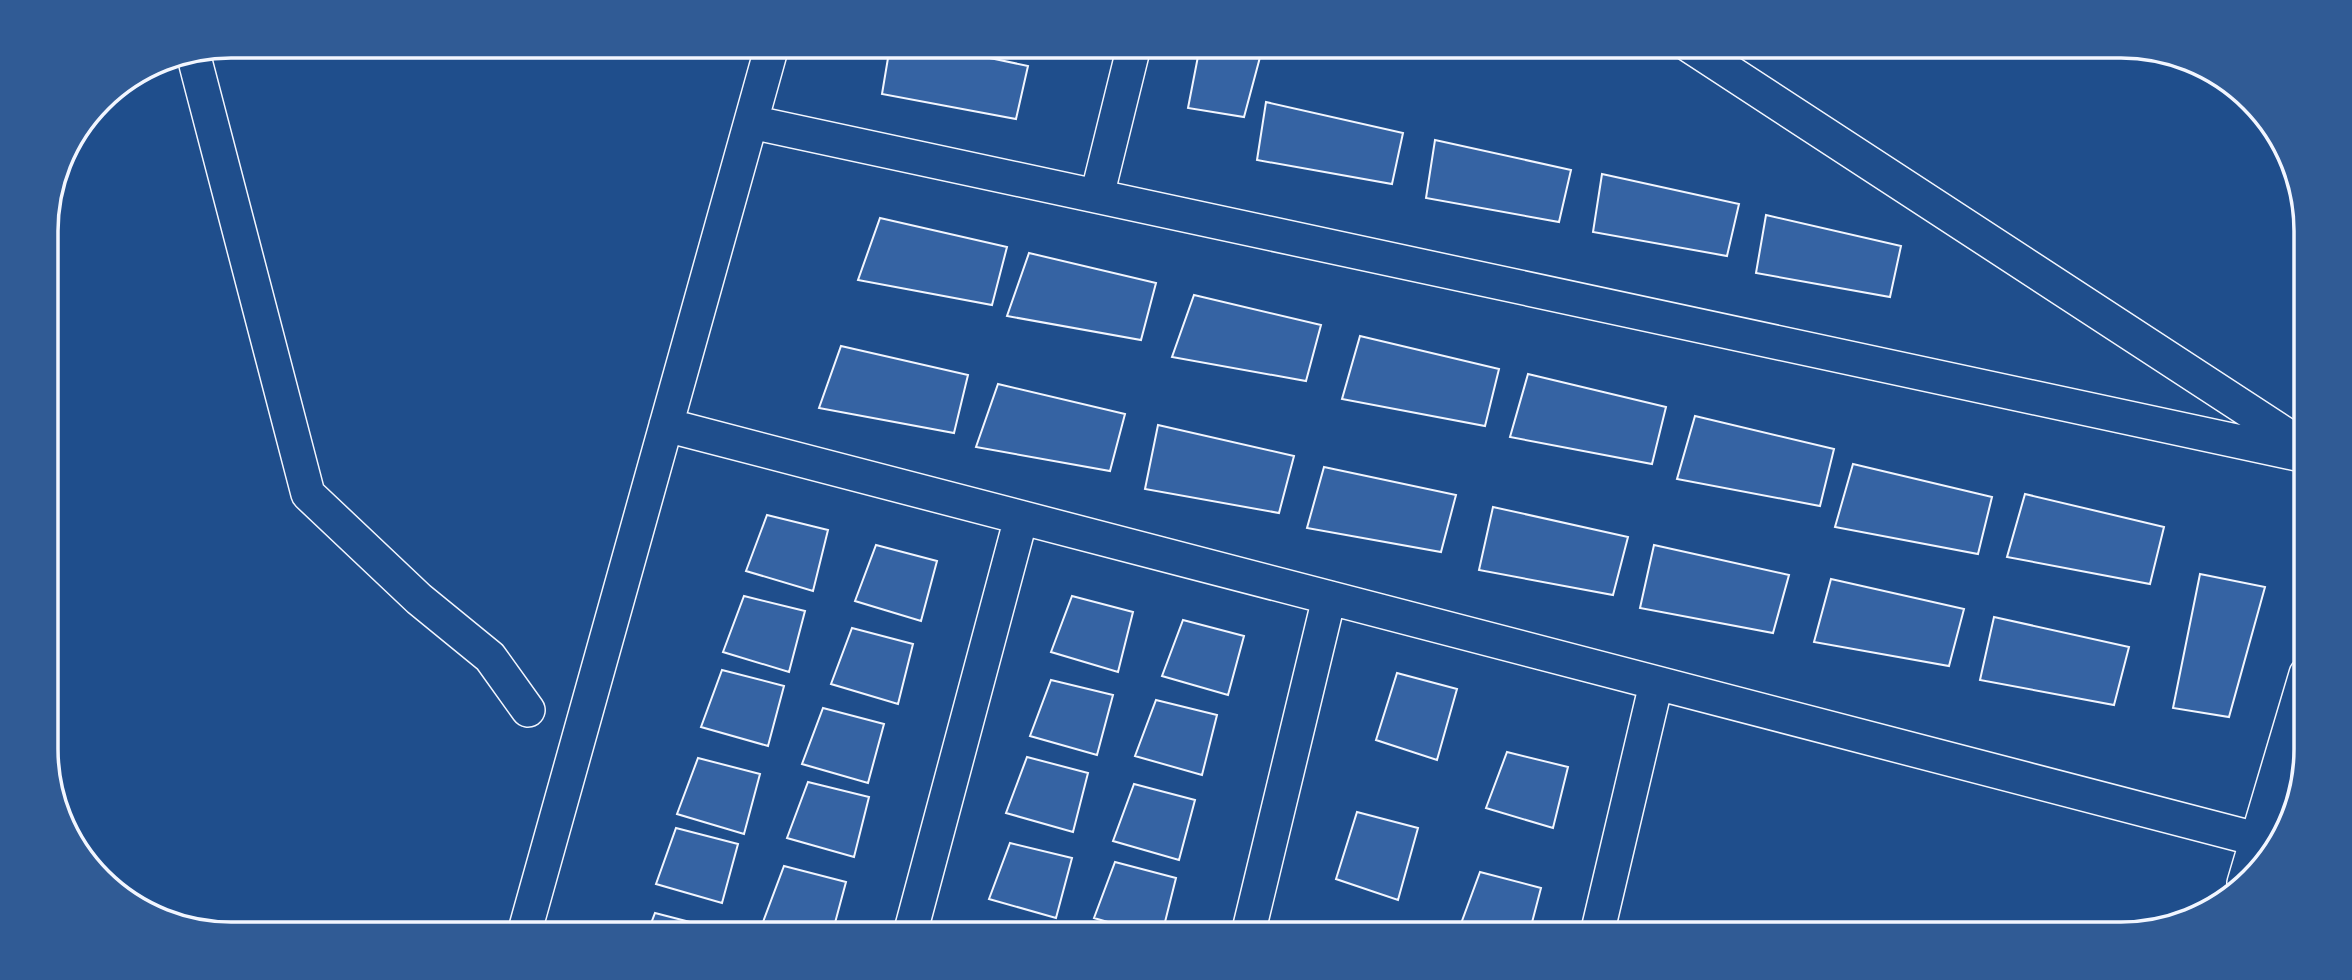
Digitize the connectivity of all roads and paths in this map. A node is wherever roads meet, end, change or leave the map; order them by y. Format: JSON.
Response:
{"nodes":[{"id":1,"x":767,"y":58,"type":"edge"},
{"id":2,"x":1131,"y":58,"type":"edge"},
{"id":3,"x":1708,"y":58,"type":"edge"},
{"id":4,"x":194,"y":62,"type":"edge"},
{"id":5,"x":751,"y":122,"type":"junction"},
{"id":6,"x":1097,"y":196,"type":"junction"},
{"id":7,"x":666,"y":425,"type":"junction"},
{"id":8,"x":2294,"y":440,"type":"edge"},
{"id":9,"x":2294,"y":453,"type":"edge"},
{"id":10,"x":1021,"y":518,"type":"junction"},
{"id":11,"x":1329,"y":598,"type":"junction"},
{"id":12,"x":1656,"y":684,"type":"junction"},
{"id":13,"x":528,"y":710,"type":"dead end"},
{"id":14,"x":2294,"y":714,"type":"edge"},
{"id":15,"x":2256,"y":839,"type":"junction"},
{"id":16,"x":2248,"y":867,"type":"edge"},
{"id":17,"x":527,"y":922,"type":"edge"},
{"id":18,"x":913,"y":922,"type":"edge"},
{"id":19,"x":1251,"y":922,"type":"edge"},
{"id":20,"x":1600,"y":922,"type":"edge"}],
"edges":[{"from":1,"to":5,"type":"street"},
{"from":2,"to":6,"type":"street"},
{"from":3,"to":8,"type":"street"},
{"from":4,"to":13,"type":"street"},
{"from":5,"to":6,"type":"street"},
{"from":5,"to":7,"type":"street"},
{"from":6,"to":9,"type":"street"},
{"from":7,"to":10,"type":"street"},
{"from":7,"to":17,"type":"street"},
{"from":10,"to":11,"type":"street"},
{"from":10,"to":18,"type":"street"},
{"from":11,"to":12,"type":"street"},
{"from":11,"to":19,"type":"street"},
{"from":12,"to":15,"type":"street"},
{"from":12,"to":20,"type":"street"},
{"from":14,"to":15,"type":"street"},
{"from":15,"to":16,"type":"street"}]}
